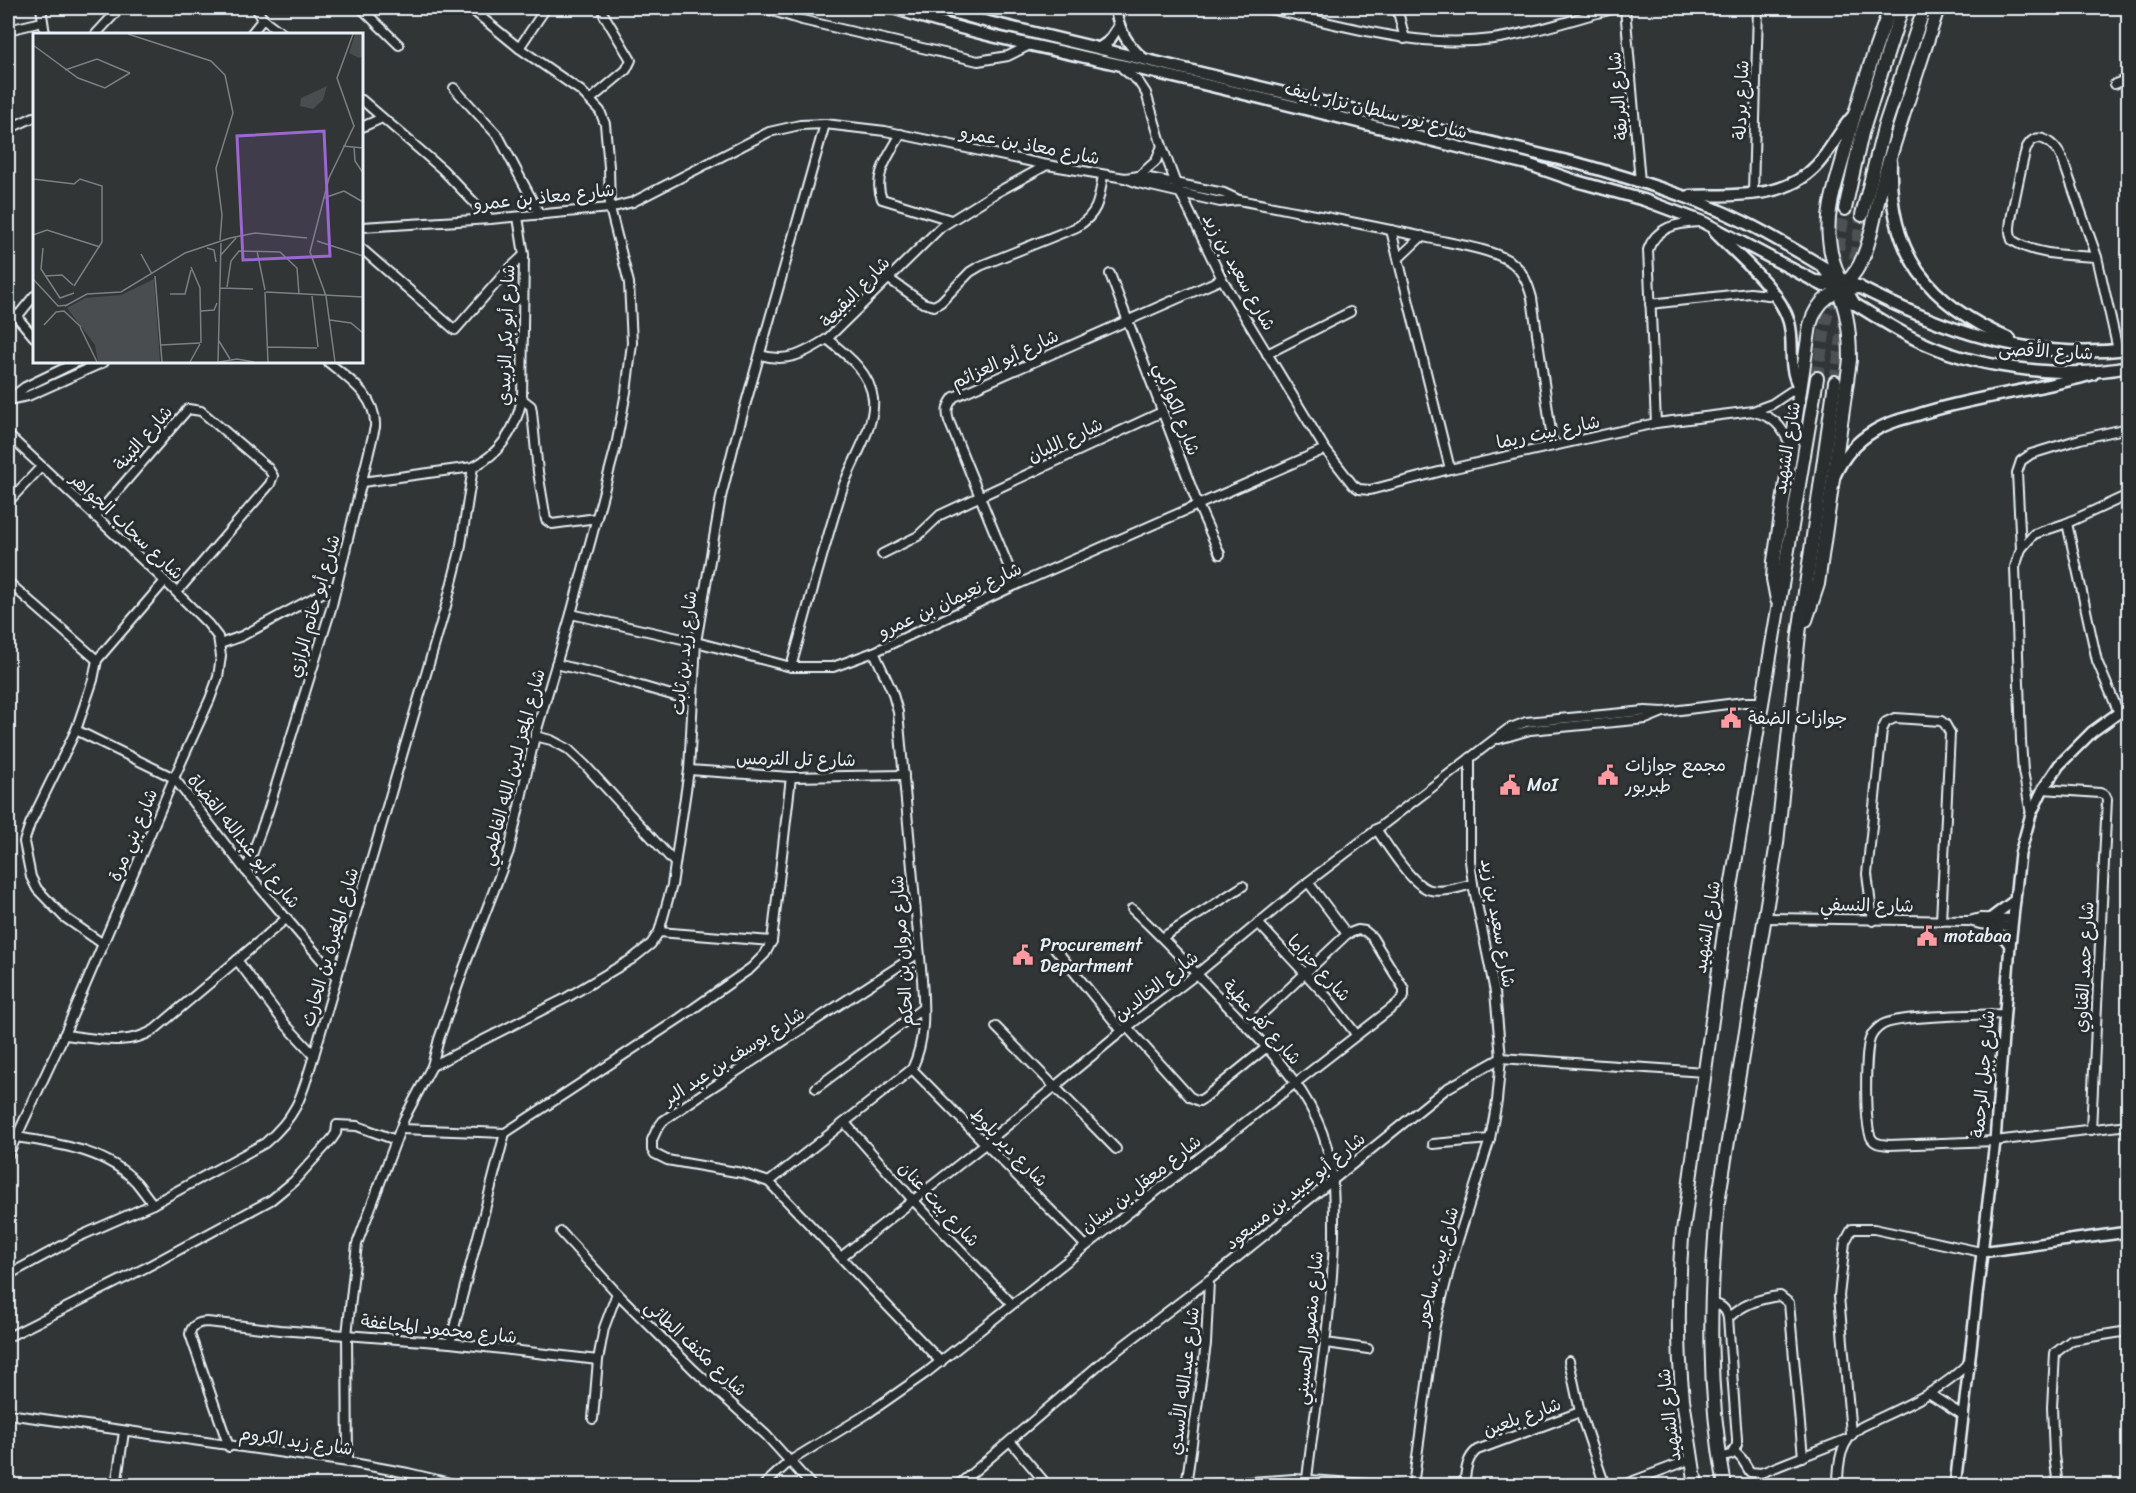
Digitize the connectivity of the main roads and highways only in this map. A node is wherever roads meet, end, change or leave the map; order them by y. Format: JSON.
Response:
{"nodes":[{"id":1,"x":893,"y":8,"type":"edge"},
{"id":2,"x":938,"y":8,"type":"edge"},
{"id":3,"x":1890,"y":8,"type":"edge"},
{"id":4,"x":1902,"y":8,"type":"edge"},
{"id":5,"x":1924,"y":8,"type":"edge"},
{"id":6,"x":1938,"y":8,"type":"edge"},
{"id":7,"x":1854,"y":116,"type":"junction"},
{"id":8,"x":1891,"y":154,"type":"junction"},
{"id":9,"x":1681,"y":196,"type":"junction"},
{"id":10,"x":1845,"y":209,"type":"tunnel mouth"},
{"id":11,"x":1862,"y":215,"type":"tunnel mouth"},
{"id":12,"x":1706,"y":224,"type":"junction"},
{"id":13,"x":1825,"y":268,"type":"joint"},
{"id":14,"x":1817,"y":282,"type":"joint"},
{"id":15,"x":1859,"y":287,"type":"joint"},
{"id":16,"x":1842,"y":288,"type":"junction"},
{"id":17,"x":2027,"y":346,"type":"junction"},
{"id":18,"x":2123,"y":349,"type":"edge"},
{"id":19,"x":2128,"y":367,"type":"edge"},
{"id":20,"x":2106,"y":370,"type":"junction"},
{"id":21,"x":1817,"y":378,"type":"tunnel mouth"},
{"id":22,"x":1835,"y":382,"type":"tunnel mouth"},
{"id":23,"x":1799,"y":386,"type":"junction"},
{"id":24,"x":1832,"y":481,"type":"junction"},
{"id":25,"x":1779,"y":607,"type":"junction"},
{"id":26,"x":1799,"y":634,"type":"junction"},
{"id":27,"x":1696,"y":1485,"type":"edge"},
{"id":28,"x":1725,"y":1485,"type":"edge"}],
"edges":[{"from":1,"to":12,"type":"main road","name":"شارع نور سلطان نزار باييف"},
{"from":2,"to":9,"type":"main road","name":"شارع نور سلطان نزار باييف"},
{"from":3,"to":7,"type":"highway"},
{"from":4,"to":10,"type":"highway"},
{"from":5,"to":11,"type":"highway"},
{"from":6,"to":8,"type":"highway"},
{"from":7,"to":9,"type":"main road"},
{"from":7,"to":16,"type":"highway"},
{"from":8,"to":16,"type":"highway"},
{"from":8,"to":17,"type":"main road"},
{"from":9,"to":13,"type":"main road","name":"شارع نور سلطان نزار باييف"},
{"from":12,"to":14,"type":"main road","name":"شارع نور سلطان نزار باييف"},
{"from":12,"to":23,"type":"main road"},
{"from":13,"to":16,"type":"highway"},
{"from":14,"to":16,"type":"highway"},
{"from":15,"to":16,"type":"highway"},
{"from":15,"to":17,"type":"main road","name":"شارع الأقصى"},
{"from":16,"to":20,"type":"main road","name":"شارع الأقصى"},
{"from":16,"to":23,"type":"highway"},
{"from":16,"to":24,"type":"highway"},
{"from":17,"to":18,"type":"main road","name":"شارع الأقصى"},
{"from":19,"to":20,"type":"main road","name":"شارع الأقصى"},
{"from":20,"to":24,"type":"main road"},
{"from":21,"to":25,"type":"highway","name":"شارع الشهيد"},
{"from":22,"to":26,"type":"highway","name":"شارع الشهيد"},
{"from":23,"to":25,"type":"highway"},
{"from":24,"to":26,"type":"highway"},
{"from":25,"to":27,"type":"highway","name":"شارع الشهيد"},
{"from":26,"to":28,"type":"highway","name":"شارع الشهيد"}]}
